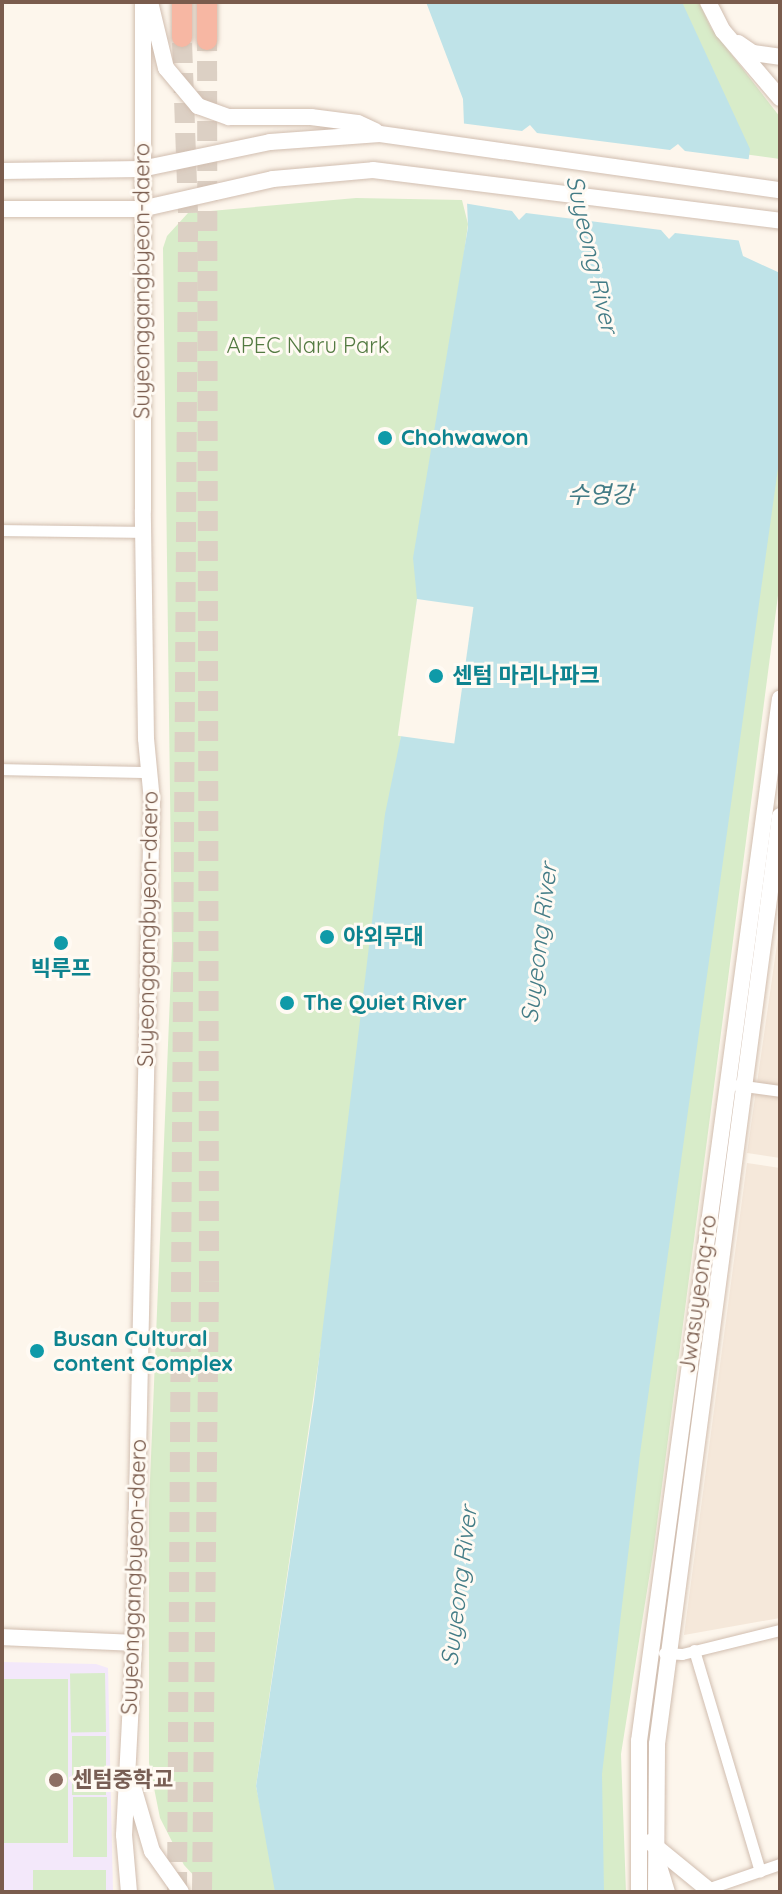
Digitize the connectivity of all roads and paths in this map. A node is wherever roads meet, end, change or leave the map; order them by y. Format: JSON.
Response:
{"nodes":[{"id":1,"x":143,"y":2,"type":"edge"},
{"id":2,"x":150,"y":2,"type":"edge"},
{"id":3,"x":182,"y":2,"type":"edge"},
{"id":4,"x":708,"y":2,"type":"edge"},
{"id":5,"x":723,"y":31,"type":"junction"},
{"id":6,"x":182,"y":37,"type":"tunnel mouth"},
{"id":7,"x":780,"y":57,"type":"edge"},
{"id":8,"x":761,"y":77,"type":"junction"},
{"id":9,"x":780,"y":86,"type":"edge"},
{"id":10,"x":780,"y":98,"type":"edge"},
{"id":11,"x":380,"y":134,"type":"junction"},
{"id":12,"x":141,"y":169,"type":"junction"},
{"id":13,"x":2,"y":171,"type":"edge"},
{"id":14,"x":780,"y":178,"type":"edge"},
{"id":15,"x":757,"y":183,"type":"junction"},
{"id":16,"x":780,"y":190,"type":"edge"},
{"id":17,"x":2,"y":209,"type":"edge"},
{"id":18,"x":141,"y":209,"type":"junction"},
{"id":19,"x":753,"y":217,"type":"junction"},
{"id":20,"x":780,"y":221,"type":"edge"},
{"id":21,"x":780,"y":231,"type":"edge"},
{"id":22,"x":2,"y":530,"type":"edge"},
{"id":23,"x":144,"y":532,"type":"junction"},
{"id":24,"x":780,"y":698,"type":"edge"},
{"id":25,"x":2,"y":769,"type":"edge"},
{"id":26,"x":149,"y":772,"type":"junction"},
{"id":27,"x":780,"y":816,"type":"edge"},
{"id":28,"x":727,"y":1083,"type":"junction"},
{"id":29,"x":744,"y":1086,"type":"junction"},
{"id":30,"x":780,"y":1091,"type":"edge"},
{"id":31,"x":780,"y":1630,"type":"edge"},
{"id":32,"x":2,"y":1637,"type":"edge"},
{"id":33,"x":134,"y":1643,"type":"junction"},
{"id":34,"x":694,"y":1650,"type":"junction"},
{"id":35,"x":651,"y":1651,"type":"junction"},
{"id":36,"x":668,"y":1654,"type":"junction"},
{"id":37,"x":129,"y":1760,"type":"junction"},
{"id":38,"x":639,"y":1834,"type":"junction"},
{"id":39,"x":656,"y":1846,"type":"junction"},
{"id":40,"x":780,"y":1864,"type":"edge"},
{"id":41,"x":760,"y":1871,"type":"junction"},
{"id":42,"x":709,"y":1890,"type":"edge"},
{"id":43,"x":129,"y":1892,"type":"edge"},
{"id":44,"x":181,"y":1892,"type":"edge"},
{"id":45,"x":639,"y":1892,"type":"edge"},
{"id":46,"x":656,"y":1892,"type":"edge"},
{"id":47,"x":669,"y":1892,"type":"edge"}],
"edges":[{"from":1,"to":12,"type":"main road","name":"Suyeonggangbyeon-daero"},
{"from":2,"to":11,"type":"main road"},
{"from":3,"to":6,"type":"highway"},
{"from":4,"to":5,"type":"main road"},
{"from":5,"to":7,"type":"main road"},
{"from":5,"to":8,"type":"main road"},
{"from":8,"to":9,"type":"main road"},
{"from":8,"to":10,"type":"main road"},
{"from":11,"to":12,"type":"main road"},
{"from":11,"to":15,"type":"main road"},
{"from":12,"to":13,"type":"main road"},
{"from":12,"to":18,"type":"main road","name":"Suyeonggangbyeon-daero"},
{"from":14,"to":15,"type":"main road"},
{"from":15,"to":16,"type":"main road"},
{"from":17,"to":18,"type":"main road"},
{"from":18,"to":19,"type":"main road"},
{"from":18,"to":23,"type":"main road","name":"Suyeonggangbyeon-daero"},
{"from":19,"to":20,"type":"main road"},
{"from":19,"to":21,"type":"main road"},
{"from":22,"to":23,"type":"street"},
{"from":23,"to":26,"type":"main road","name":"Suyeonggangbyeon-daero"},
{"from":24,"to":28,"type":"main road","name":"Jwasuyeong-ro"},
{"from":25,"to":26,"type":"street"},
{"from":26,"to":33,"type":"main road","name":"Suyeonggangbyeon-daero"},
{"from":27,"to":29,"type":"main road","name":"Jwasuyeong-ro"},
{"from":28,"to":29,"type":"street"},
{"from":28,"to":35,"type":"main road","name":"Jwasuyeong-ro"},
{"from":29,"to":30,"type":"street"},
{"from":29,"to":36,"type":"main road","name":"Jwasuyeong-ro"},
{"from":31,"to":34,"type":"street"},
{"from":32,"to":33,"type":"main road"},
{"from":33,"to":37,"type":"main road","name":"Suyeonggangbyeon-daero"},
{"from":34,"to":36,"type":"street"},
{"from":34,"to":41,"type":"street"},
{"from":35,"to":36,"type":"street"},
{"from":35,"to":38,"type":"main road","name":"Jwasuyeong-ro"},
{"from":36,"to":39,"type":"main road","name":"Jwasuyeong-ro"},
{"from":37,"to":43,"type":"main road","name":"Suyeonggangbyeon-daero"},
{"from":37,"to":44,"type":"main road","name":"Suyeonggangbyeon-daero"},
{"from":38,"to":39,"type":"main road"},
{"from":38,"to":45,"type":"main road","name":"Jwasuyeong-ro"},
{"from":39,"to":42,"type":"main road"},
{"from":39,"to":46,"type":"main road","name":"Jwasuyeong-ro"},
{"from":39,"to":47,"type":"street"},
{"from":40,"to":41,"type":"street"},
{"from":41,"to":42,"type":"street"}]}
